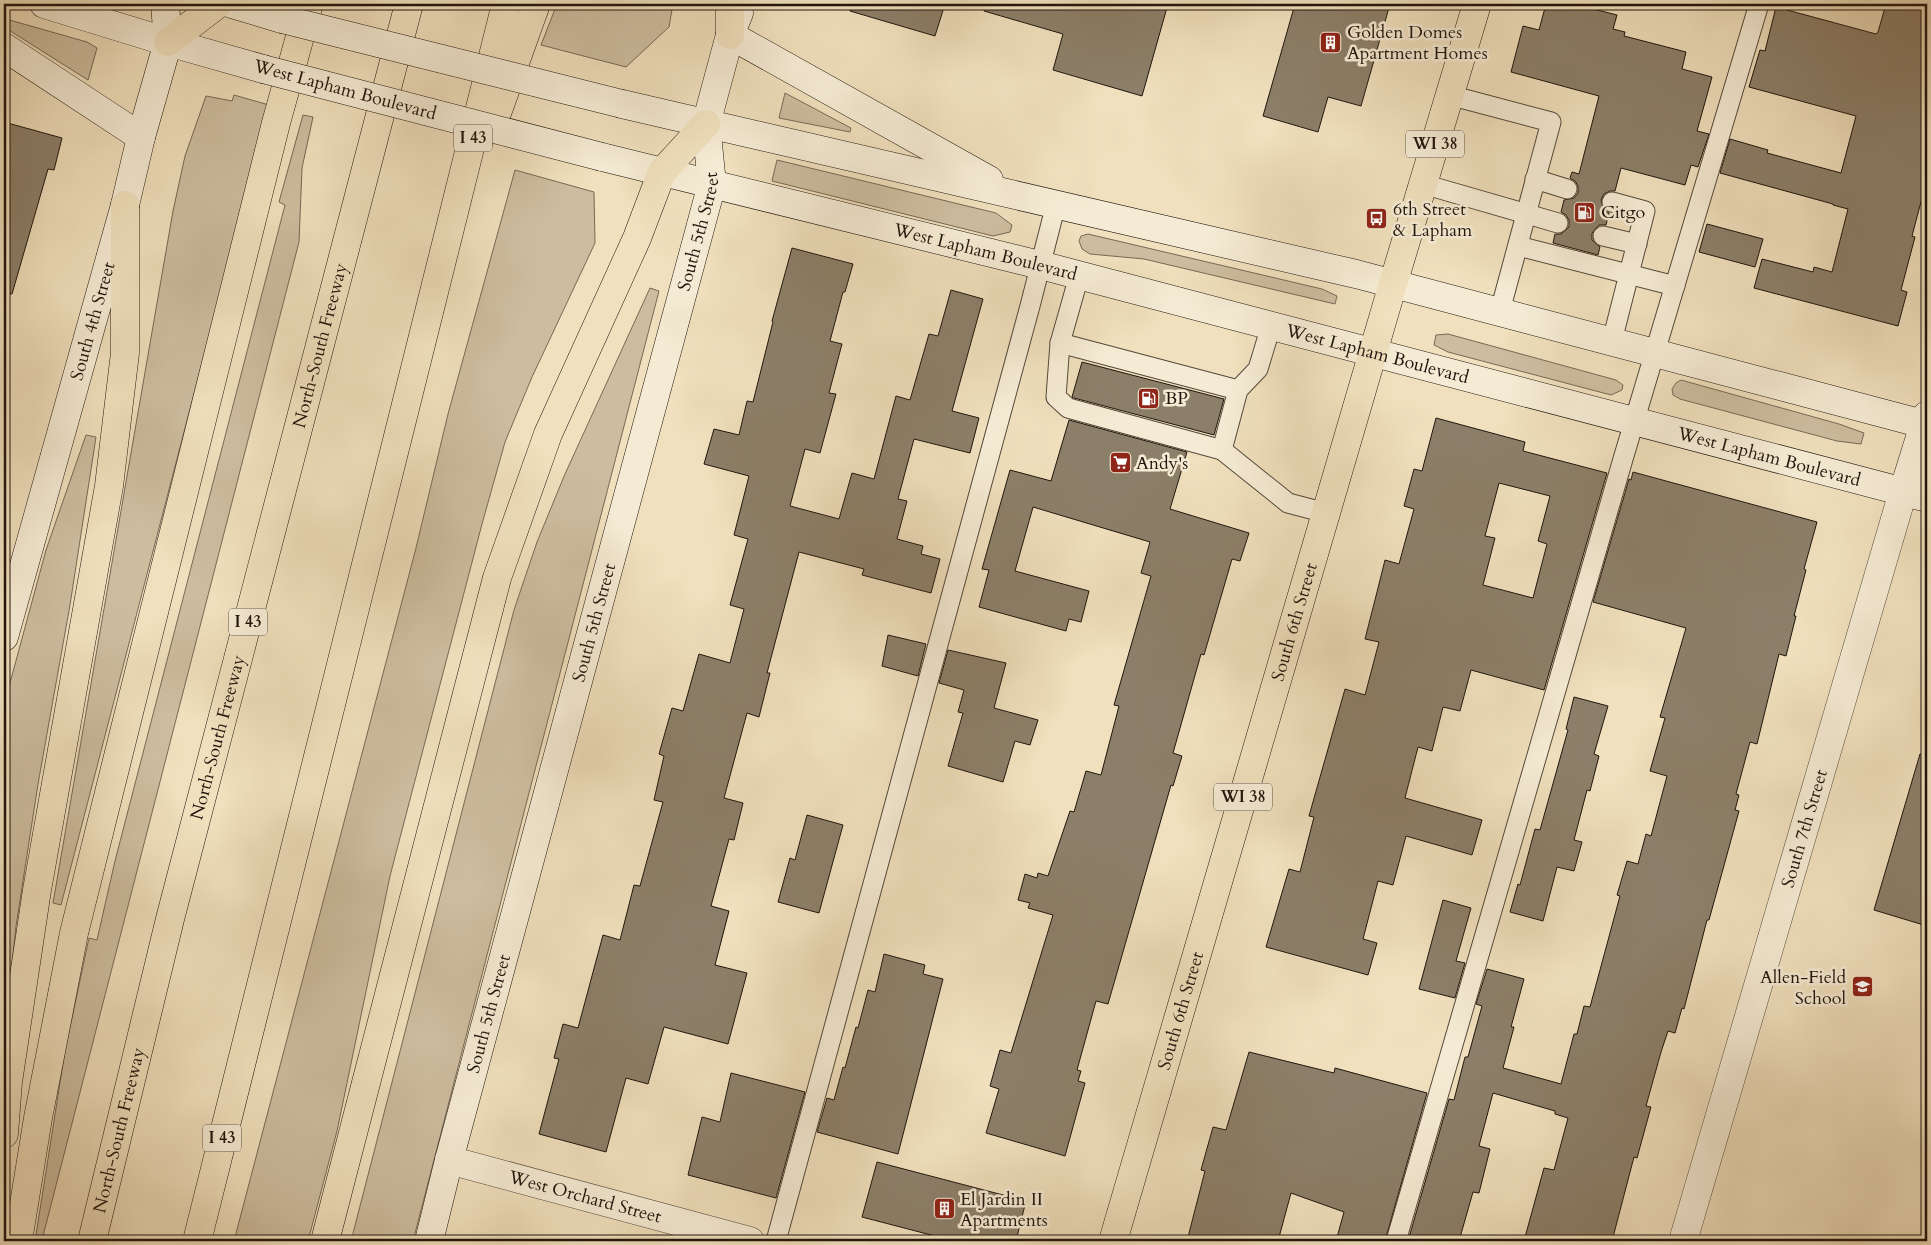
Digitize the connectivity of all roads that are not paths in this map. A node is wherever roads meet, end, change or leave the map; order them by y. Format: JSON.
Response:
{"nodes":[{"id":1,"x":44,"y":4,"type":"edge"},
{"id":2,"x":165,"y":4,"type":"edge"},
{"id":3,"x":218,"y":4,"type":"edge"},
{"id":4,"x":232,"y":4,"type":"edge"},
{"id":5,"x":308,"y":4,"type":"edge"},
{"id":6,"x":409,"y":4,"type":"edge"},
{"id":7,"x":506,"y":4,"type":"edge"},
{"id":8,"x":536,"y":4,"type":"edge"},
{"id":9,"x":730,"y":4,"type":"edge"},
{"id":10,"x":743,"y":4,"type":"edge"},
{"id":11,"x":1477,"y":4,"type":"edge"},
{"id":12,"x":1759,"y":4,"type":"edge"},
{"id":13,"x":730,"y":35,"type":"junction"},
{"id":14,"x":168,"y":42,"type":"junction"},
{"id":15,"x":4,"y":47,"type":"edge"},
{"id":16,"x":1450,"y":95,"type":"junction"},
{"id":17,"x":706,"y":124,"type":"junction"},
{"id":18,"x":141,"y":137,"type":"junction"},
{"id":19,"x":662,"y":172,"type":"junction"},
{"id":20,"x":1535,"y":179,"type":"junction"},
{"id":21,"x":712,"y":184,"type":"junction"},
{"id":22,"x":1423,"y":184,"type":"junction"},
{"id":23,"x":1567,"y":189,"type":"dead end"},
{"id":24,"x":1015,"y":194,"type":"junction"},
{"id":25,"x":1612,"y":202,"type":"dead end"},
{"id":26,"x":1056,"y":204,"type":"junction"},
{"id":27,"x":125,"y":205,"type":"junction"},
{"id":28,"x":1526,"y":214,"type":"junction"},
{"id":29,"x":1558,"y":223,"type":"dead end"},
{"id":30,"x":1603,"y":236,"type":"dead end"},
{"id":31,"x":1637,"y":244,"type":"junction"},
{"id":32,"x":1518,"y":246,"type":"junction"},
{"id":33,"x":1040,"y":265,"type":"junction"},
{"id":34,"x":441,"y":273,"type":"junction"},
{"id":35,"x":1629,"y":275,"type":"junction"},
{"id":36,"x":1079,"y":276,"type":"junction"},
{"id":37,"x":1393,"y":284,"type":"junction"},
{"id":38,"x":1675,"y":286,"type":"junction"},
{"id":39,"x":1500,"y":311,"type":"junction"},
{"id":40,"x":1271,"y":326,"type":"junction"},
{"id":41,"x":1612,"y":341,"type":"junction"},
{"id":42,"x":1060,"y":343,"type":"junction"},
{"id":43,"x":1655,"y":352,"type":"junction"},
{"id":44,"x":1373,"y":353,"type":"junction"},
{"id":45,"x":1238,"y":390,"type":"junction"},
{"id":46,"x":1635,"y":422,"type":"junction"},
{"id":47,"x":1926,"y":422,"type":"edge"},
{"id":48,"x":1222,"y":450,"type":"junction"},
{"id":49,"x":1915,"y":495,"type":"edge"},
{"id":50,"x":1326,"y":513,"type":"junction"},
{"id":51,"x":4,"y":637,"type":"edge"},
{"id":52,"x":4,"y":1134,"type":"edge"},
{"id":53,"x":449,"y":1160,"type":"junction"},
{"id":54,"x":18,"y":1241,"type":"edge"},
{"id":55,"x":92,"y":1241,"type":"edge"},
{"id":56,"x":197,"y":1241,"type":"edge"},
{"id":57,"x":325,"y":1241,"type":"edge"},
{"id":58,"x":429,"y":1241,"type":"edge"},
{"id":59,"x":750,"y":1241,"type":"edge"},
{"id":60,"x":776,"y":1241,"type":"edge"},
{"id":61,"x":1113,"y":1241,"type":"edge"},
{"id":62,"x":1396,"y":1241,"type":"edge"},
{"id":63,"x":1683,"y":1241,"type":"edge"}],
"edges":[{"from":1,"to":14,"type":"street","name":"West Lapham Boulevard"},
{"from":2,"to":14,"type":"street","name":"South 4th Street"},
{"from":3,"to":14,"type":"main road"},
{"from":4,"to":17,"type":"street","bridge":true},
{"from":5,"to":54,"type":"main road"},
{"from":6,"to":55,"type":"main road","name":"North-South Freeway","number":"I 43"},
{"from":7,"to":34,"type":"main road","number":"I 43"},
{"from":8,"to":34,"type":"main road"},
{"from":9,"to":13,"type":"main road"},
{"from":10,"to":13,"type":"street","name":"South 5th Street"},
{"from":11,"to":16,"type":"main road","name":"South 6th Street","number":"WI 38"},
{"from":12,"to":38,"type":"lane"},
{"from":13,"to":17,"type":"street","name":"South 5th Street"},
{"from":13,"to":24,"type":"street"},
{"from":14,"to":18,"type":"street","name":"South 4th Street"},
{"from":14,"to":19,"type":"street","name":"West Lapham Boulevard","bridge":true},
{"from":15,"to":18,"type":"street"},
{"from":16,"to":20,"type":"lane"},
{"from":16,"to":22,"type":"main road","name":"South 6th Street","number":"WI 38"},
{"from":17,"to":19,"type":"main road"},
{"from":17,"to":21,"type":"street","name":"South 5th Street"},
{"from":17,"to":24,"type":"street"},
{"from":18,"to":27,"type":"street","name":"South 4th Street"},
{"from":19,"to":21,"type":"street","name":"West Lapham Boulevard"},
{"from":19,"to":57,"type":"main road"},
{"from":20,"to":23,"type":"lane"},
{"from":20,"to":28,"type":"lane"},
{"from":21,"to":33,"type":"street","name":"West Lapham Boulevard"},
{"from":21,"to":53,"type":"street","name":"South 5th Street"},
{"from":22,"to":28,"type":"lane"},
{"from":22,"to":37,"type":"main road","name":"South 6th Street","number":"WI 38"},
{"from":24,"to":26,"type":"street"},
{"from":25,"to":31,"type":"lane"},
{"from":26,"to":33,"type":"lane"},
{"from":26,"to":37,"type":"street"},
{"from":27,"to":51,"type":"street","name":"South 4th Street"},
{"from":27,"to":52,"type":"main road"},
{"from":28,"to":29,"type":"lane"},
{"from":28,"to":32,"type":"lane"},
{"from":30,"to":31,"type":"lane"},
{"from":31,"to":35,"type":"lane"},
{"from":32,"to":35,"type":"lane"},
{"from":32,"to":39,"type":"lane"},
{"from":33,"to":36,"type":"street","name":"West Lapham Boulevard"},
{"from":33,"to":60,"type":"lane"},
{"from":34,"to":56,"type":"main road","number":"I 43"},
{"from":35,"to":38,"type":"lane"},
{"from":35,"to":41,"type":"lane"},
{"from":36,"to":40,"type":"street","name":"West Lapham Boulevard"},
{"from":36,"to":42,"type":"lane"},
{"from":37,"to":39,"type":"street"},
{"from":37,"to":44,"type":"main road","name":"South 6th Street","number":"WI 38"},
{"from":38,"to":43,"type":"lane"},
{"from":39,"to":41,"type":"street"},
{"from":40,"to":44,"type":"street","name":"West Lapham Boulevard"},
{"from":40,"to":45,"type":"lane"},
{"from":41,"to":43,"type":"street"},
{"from":42,"to":45,"type":"lane"},
{"from":42,"to":48,"type":"lane"},
{"from":43,"to":46,"type":"lane"},
{"from":43,"to":47,"type":"street"},
{"from":44,"to":46,"type":"street","name":"West Lapham Boulevard"},
{"from":44,"to":50,"type":"main road","name":"South 6th Street","number":"WI 38"},
{"from":45,"to":48,"type":"lane"},
{"from":46,"to":49,"type":"street","name":"West Lapham Boulevard"},
{"from":46,"to":62,"type":"lane"},
{"from":47,"to":49,"type":"street","name":"South 7th Street"},
{"from":48,"to":50,"type":"lane"},
{"from":49,"to":63,"type":"street","name":"South 7th Street"},
{"from":50,"to":61,"type":"main road","name":"South 6th Street","number":"WI 38"},
{"from":53,"to":58,"type":"street","name":"South 5th Street"},
{"from":53,"to":59,"type":"street","name":"West Orchard Street"}]}
